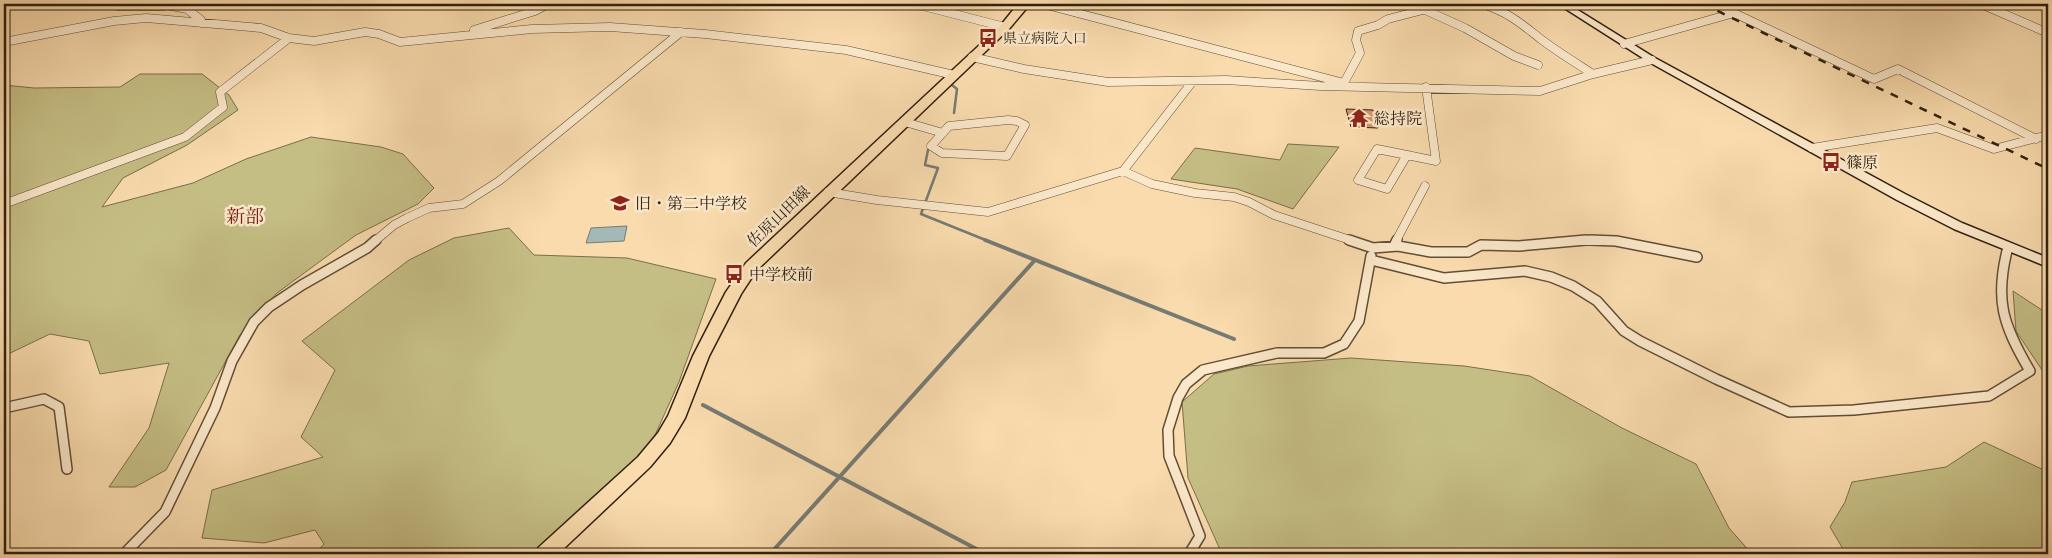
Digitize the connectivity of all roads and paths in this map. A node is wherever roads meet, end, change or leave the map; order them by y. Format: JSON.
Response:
{"nodes":[{"id":1,"x":106,"y":4,"type":"edge"},
{"id":2,"x":548,"y":4,"type":"edge"},
{"id":3,"x":915,"y":4,"type":"edge"},
{"id":4,"x":1024,"y":4,"type":"edge"},
{"id":5,"x":1043,"y":4,"type":"edge"},
{"id":6,"x":1412,"y":4,"type":"edge"},
{"id":7,"x":1483,"y":4,"type":"edge"},
{"id":8,"x":1562,"y":4,"type":"edge"},
{"id":9,"x":1715,"y":4,"type":"edge"},
{"id":10,"x":1982,"y":4,"type":"edge"},
{"id":11,"x":162,"y":5,"type":"edge"},
{"id":12,"x":1422,"y":10,"type":"junction"},
{"id":13,"x":1734,"y":13,"type":"junction"},
{"id":14,"x":201,"y":23,"type":"junction"},
{"id":15,"x":1005,"y":27,"type":"junction"},
{"id":16,"x":681,"y":32,"type":"junction"},
{"id":17,"x":464,"y":34,"type":"junction"},
{"id":18,"x":2048,"y":34,"type":"edge"},
{"id":19,"x":289,"y":38,"type":"junction"},
{"id":20,"x":4,"y":42,"type":"edge"},
{"id":21,"x":1624,"y":44,"type":"junction"},
{"id":22,"x":972,"y":57,"type":"junction"},
{"id":23,"x":1652,"y":60,"type":"junction"},
{"id":24,"x":1538,"y":65,"type":"dead end"},
{"id":25,"x":1593,"y":74,"type":"junction"},
{"id":26,"x":954,"y":75,"type":"junction"},
{"id":27,"x":1193,"y":81,"type":"junction"},
{"id":28,"x":1344,"y":83,"type":"junction"},
{"id":29,"x":1357,"y":87,"type":"junction"},
{"id":30,"x":1426,"y":87,"type":"junction"},
{"id":31,"x":905,"y":122,"type":"junction"},
{"id":32,"x":942,"y":133,"type":"junction"},
{"id":33,"x":2048,"y":135,"type":"edge"},
{"id":34,"x":2036,"y":140,"type":"junction"},
{"id":35,"x":1812,"y":148,"type":"junction"},
{"id":36,"x":1407,"y":155,"type":"junction"},
{"id":37,"x":1123,"y":171,"type":"junction"},
{"id":38,"x":1425,"y":186,"type":"dead end"},
{"id":39,"x":828,"y":192,"type":"junction"},
{"id":40,"x":4,"y":204,"type":"edge"},
{"id":41,"x":1394,"y":246,"type":"junction"},
{"id":42,"x":2008,"y":247,"type":"junction"},
{"id":43,"x":1373,"y":248,"type":"junction"},
{"id":44,"x":1698,"y":257,"type":"dead end"},
{"id":45,"x":1371,"y":260,"type":"junction"},
{"id":46,"x":2048,"y":263,"type":"edge"},
{"id":47,"x":4,"y":408,"type":"edge"},
{"id":48,"x":67,"y":469,"type":"dead end"},
{"id":49,"x":124,"y":554,"type":"edge"},
{"id":50,"x":545,"y":554,"type":"edge"},
{"id":51,"x":1189,"y":554,"type":"edge"}],
"edges":[{"from":1,"to":11,"type":"street"},
{"from":2,"to":17,"type":"street"},
{"from":3,"to":15,"type":"street"},
{"from":4,"to":15,"type":"main road","name":"佐原山田線"},
{"from":5,"to":28,"type":"street"},
{"from":6,"to":12,"type":"street"},
{"from":7,"to":25,"type":"street"},
{"from":8,"to":21,"type":"street"},
{"from":9,"to":13,"type":"street"},
{"from":10,"to":18,"type":"street"},
{"from":11,"to":14,"type":"street"},
{"from":12,"to":24,"type":"street"},
{"from":12,"to":28,"type":"street"},
{"from":13,"to":21,"type":"street"},
{"from":13,"to":34,"type":"street"},
{"from":14,"to":19,"type":"street"},
{"from":14,"to":20,"type":"street"},
{"from":15,"to":22,"type":"main road","name":"佐原山田線"},
{"from":16,"to":17,"type":"street"},
{"from":16,"to":26,"type":"street"},
{"from":16,"to":49,"type":"street"},
{"from":17,"to":19,"type":"street"},
{"from":19,"to":40,"type":"street"},
{"from":21,"to":23,"type":"street"},
{"from":22,"to":26,"type":"main road","name":"佐原山田線"},
{"from":22,"to":27,"type":"street"},
{"from":23,"to":25,"type":"street"},
{"from":23,"to":35,"type":"street"},
{"from":25,"to":30,"type":"street"},
{"from":26,"to":31,"type":"main road","name":"佐原山田線"},
{"from":27,"to":29,"type":"street"},
{"from":27,"to":37,"type":"street"},
{"from":28,"to":29,"type":"street"},
{"from":29,"to":30,"type":"street"},
{"from":30,"to":36,"type":"street"},
{"from":31,"to":32,"type":"street"},
{"from":31,"to":39,"type":"main road","name":"佐原山田線"},
{"from":32,"to":32,"type":"street"},
{"from":33,"to":34,"type":"street"},
{"from":34,"to":35,"type":"street"},
{"from":35,"to":42,"type":"street"},
{"from":36,"to":36,"type":"street"},
{"from":37,"to":39,"type":"street"},
{"from":37,"to":43,"type":"street"},
{"from":38,"to":41,"type":"street"},
{"from":39,"to":50,"type":"main road","name":"佐原山田線"},
{"from":41,"to":43,"type":"street"},
{"from":41,"to":44,"type":"street"},
{"from":42,"to":45,"type":"street"},
{"from":42,"to":46,"type":"street"},
{"from":43,"to":45,"type":"street"},
{"from":45,"to":51,"type":"street"},
{"from":47,"to":48,"type":"street"}]}
